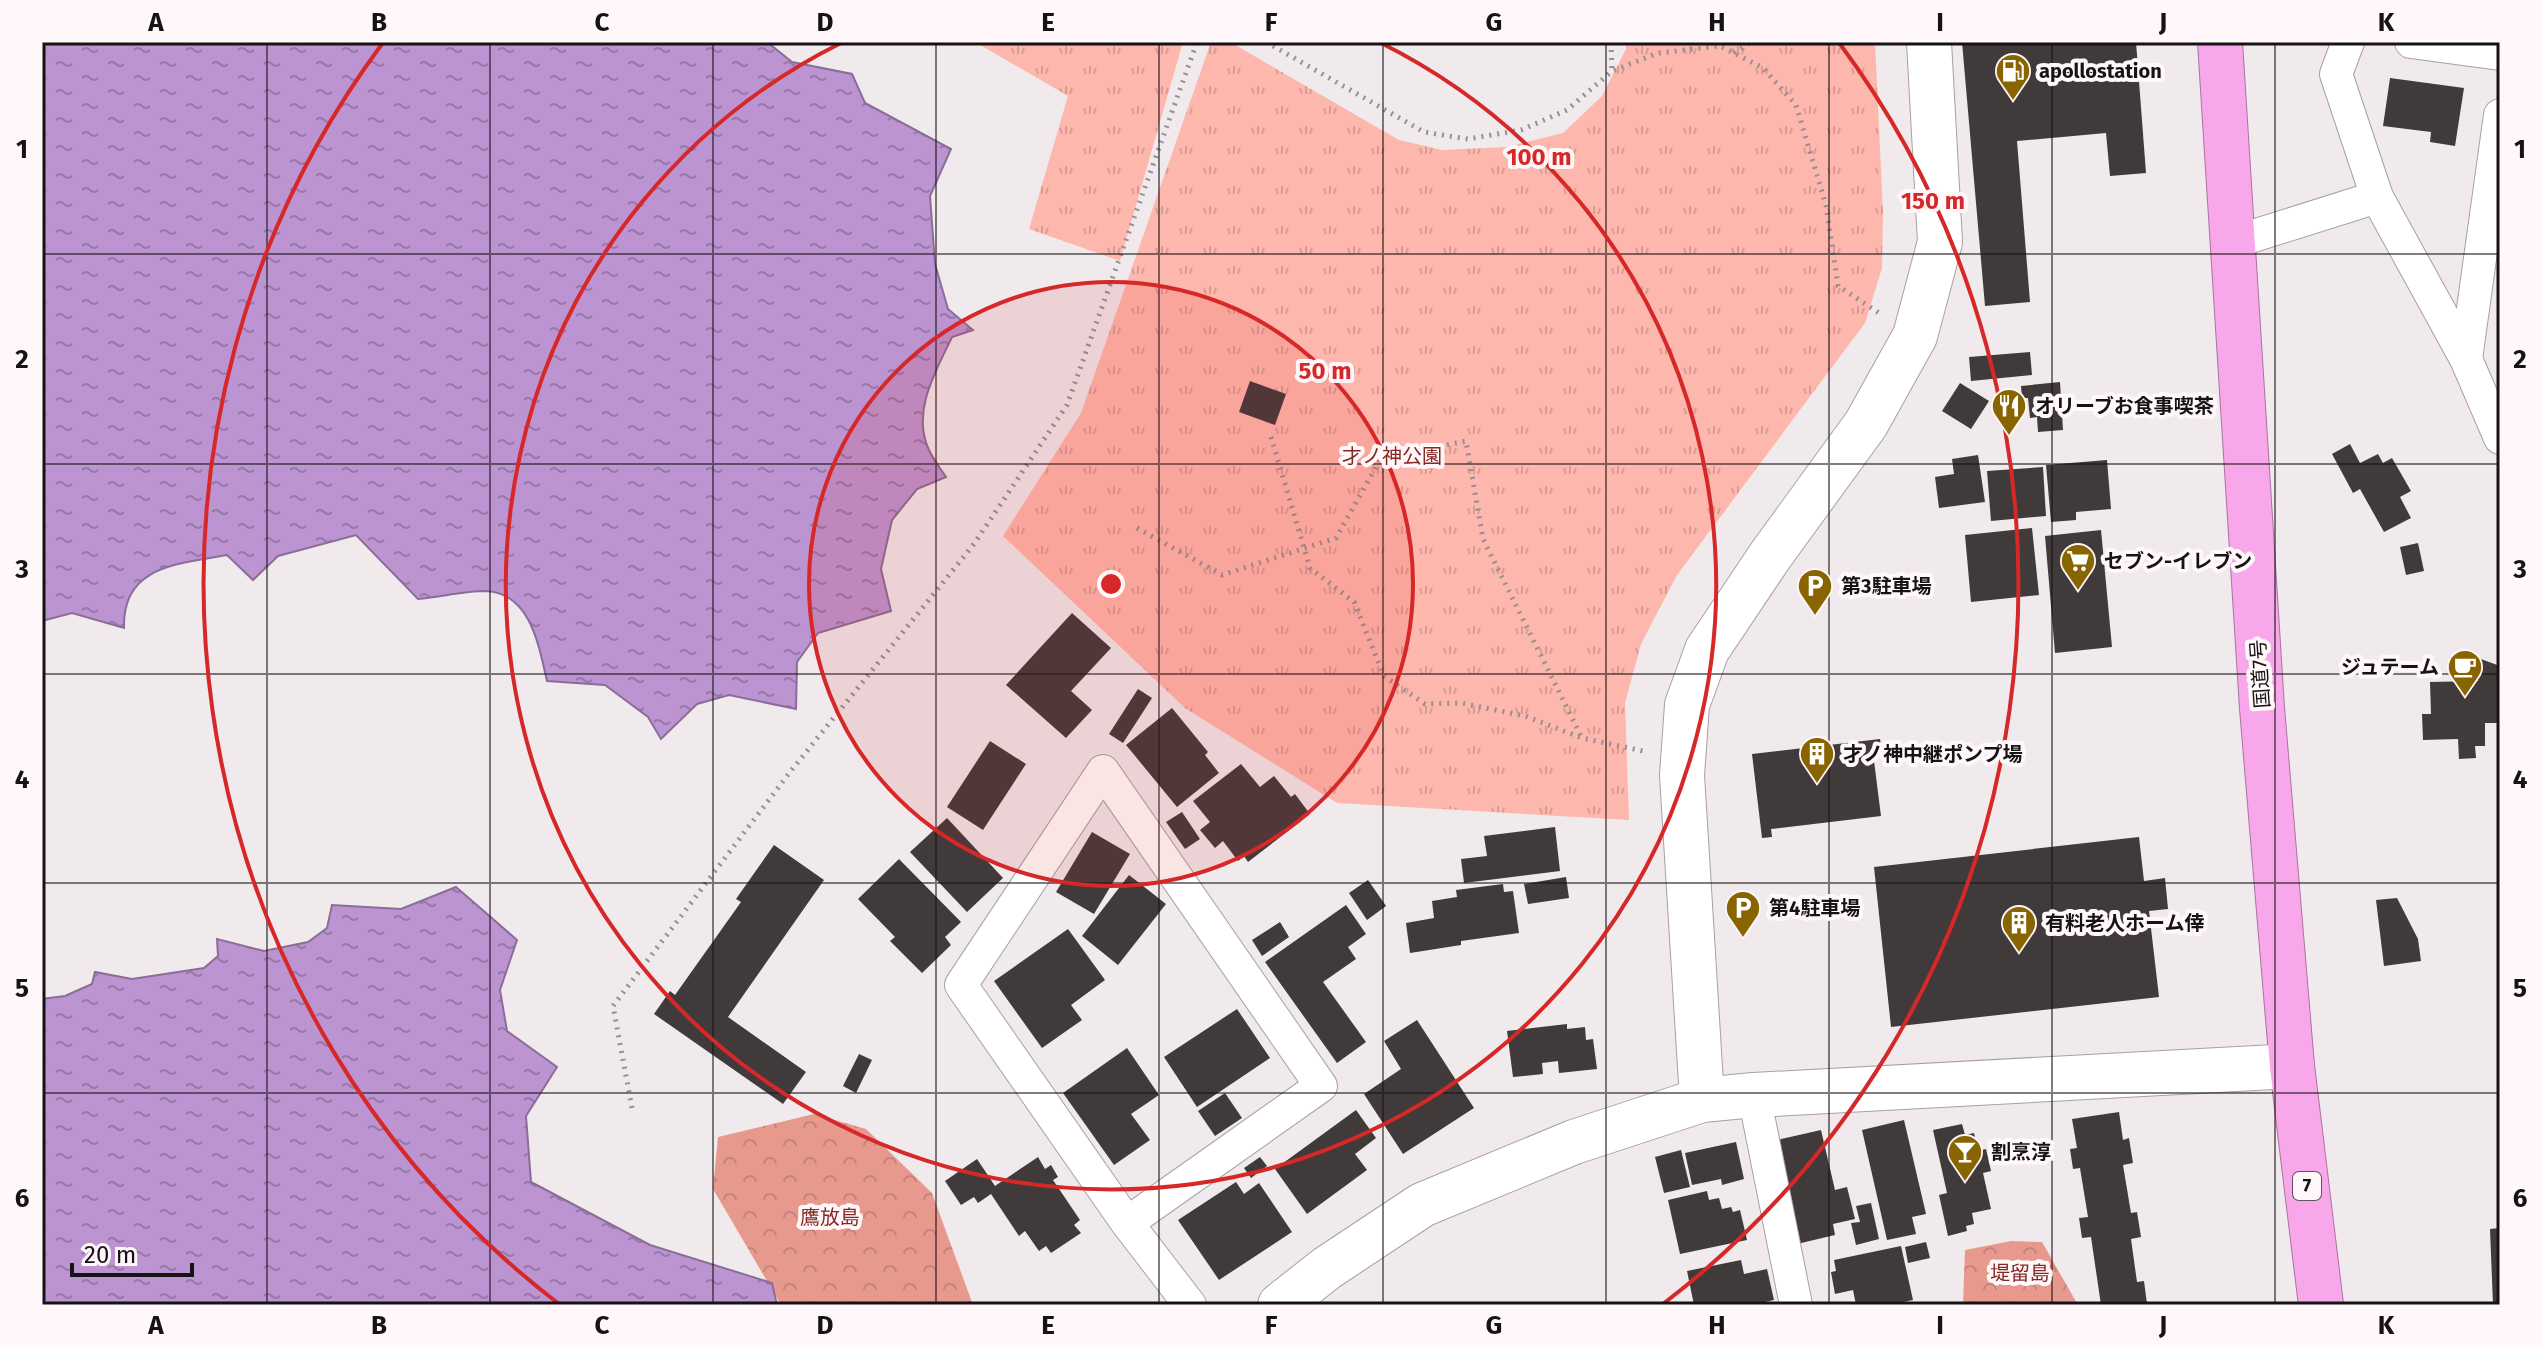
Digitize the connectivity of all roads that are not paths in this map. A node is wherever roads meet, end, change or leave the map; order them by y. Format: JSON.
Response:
{"nodes":[{"id":1,"x":1929,"y":42,"type":"edge"},
{"id":2,"x":2220,"y":42,"type":"edge"},
{"id":3,"x":2348,"y":42,"type":"edge"},
{"id":4,"x":2411,"y":42,"type":"edge"},
{"id":5,"x":2500,"y":54,"type":"edge"},
{"id":6,"x":2500,"y":115,"type":"edge"},
{"id":7,"x":2377,"y":197,"type":"junction"},
{"id":8,"x":2231,"y":243,"type":"junction"},
{"id":9,"x":2466,"y":359,"type":"junction"},
{"id":10,"x":2500,"y":438,"type":"edge"},
{"id":11,"x":2292,"y":1066,"type":"junction"},
{"id":12,"x":1754,"y":1095,"type":"junction"},
{"id":13,"x":1702,"y":1100,"type":"junction"},
{"id":14,"x":1127,"y":1223,"type":"junction"},
{"id":15,"x":1190,"y":1305,"type":"edge"},
{"id":16,"x":1280,"y":1305,"type":"edge"},
{"id":17,"x":1796,"y":1305,"type":"edge"},
{"id":18,"x":2321,"y":1305,"type":"edge"}],
"edges":[{"from":1,"to":13,"type":"street"},
{"from":2,"to":8,"type":"highway","name":"国道7号","number":"7"},
{"from":3,"to":7,"type":"street"},
{"from":4,"to":5,"type":"street"},
{"from":6,"to":9,"type":"street"},
{"from":7,"to":8,"type":"street"},
{"from":7,"to":9,"type":"street"},
{"from":8,"to":11,"type":"highway","name":"国道7号","number":"7"},
{"from":9,"to":10,"type":"street"},
{"from":11,"to":12,"type":"street"},
{"from":11,"to":18,"type":"highway","name":"国道7号","number":"7"},
{"from":12,"to":13,"type":"street"},
{"from":12,"to":17,"type":"street"},
{"from":13,"to":16,"type":"street"},
{"from":14,"to":14,"type":"street"},
{"from":14,"to":15,"type":"street"}]}
